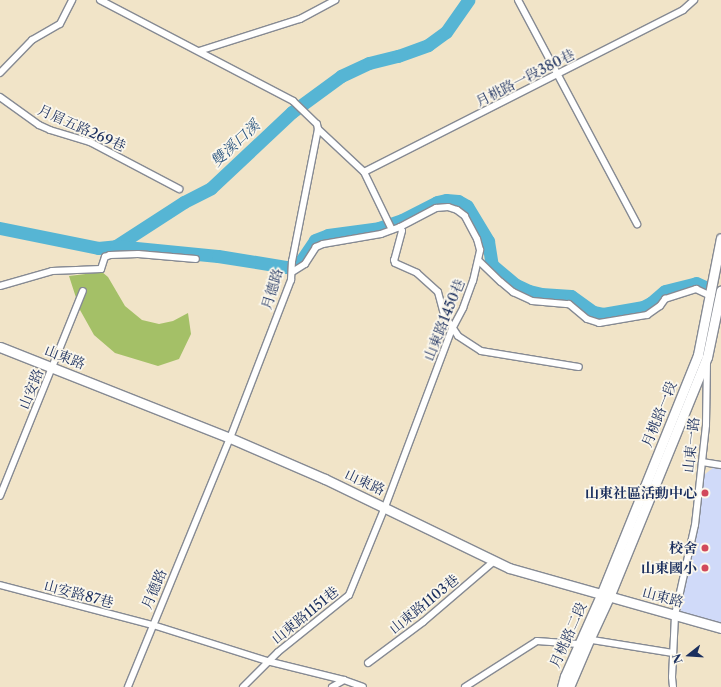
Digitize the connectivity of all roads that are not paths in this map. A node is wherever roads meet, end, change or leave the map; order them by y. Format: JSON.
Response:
{"nodes":[{"id":1,"x":72,"y":0,"type":"edge"},
{"id":2,"x":100,"y":0,"type":"edge"},
{"id":3,"x":335,"y":0,"type":"edge"},
{"id":4,"x":518,"y":0,"type":"edge"},
{"id":5,"x":694,"y":0,"type":"edge"},
{"id":6,"x":199,"y":51,"type":"junction"},
{"id":7,"x":0,"y":73,"type":"edge"},
{"id":8,"x":559,"y":74,"type":"junction"},
{"id":9,"x":0,"y":97,"type":"edge"},
{"id":10,"x":318,"y":129,"type":"junction"},
{"id":11,"x":364,"y":172,"type":"junction"},
{"id":12,"x":179,"y":188,"type":"dead end"},
{"id":13,"x":637,"y":224,"type":"dead end"},
{"id":14,"x":400,"y":227,"type":"junction"},
{"id":15,"x":392,"y":230,"type":"junction"},
{"id":16,"x":721,"y":238,"type":"edge"},
{"id":17,"x":196,"y":258,"type":"dead end"},
{"id":18,"x":479,"y":261,"type":"junction"},
{"id":19,"x":292,"y":272,"type":"junction"},
{"id":20,"x":0,"y":286,"type":"edge"},
{"id":21,"x":721,"y":290,"type":"edge"},
{"id":22,"x":83,"y":291,"type":"dead end"},
{"id":23,"x":710,"y":296,"type":"junction"},
{"id":24,"x":452,"y":329,"type":"junction"},
{"id":25,"x":0,"y":347,"type":"edge"},
{"id":26,"x":703,"y":356,"type":"junction"},
{"id":27,"x":53,"y":367,"type":"junction"},
{"id":28,"x":579,"y":367,"type":"dead end"},
{"id":29,"x":230,"y":438,"type":"junction"},
{"id":30,"x":702,"y":462,"type":"junction"},
{"id":31,"x":721,"y":465,"type":"edge"},
{"id":32,"x":0,"y":496,"type":"edge"},
{"id":33,"x":385,"y":507,"type":"junction"},
{"id":34,"x":493,"y":562,"type":"junction"},
{"id":35,"x":0,"y":585,"type":"edge"},
{"id":36,"x":605,"y":596,"type":"junction"},
{"id":37,"x":675,"y":615,"type":"junction"},
{"id":38,"x":152,"y":625,"type":"junction"},
{"id":39,"x":721,"y":628,"type":"edge"},
{"id":40,"x":582,"y":641,"type":"junction"},
{"id":41,"x":673,"y":653,"type":"junction"},
{"id":42,"x":267,"y":662,"type":"junction"},
{"id":43,"x":368,"y":663,"type":"dead end"},
{"id":44,"x":344,"y":680,"type":"junction"},
{"id":45,"x":128,"y":687,"type":"edge"},
{"id":46,"x":242,"y":687,"type":"edge"},
{"id":47,"x":332,"y":687,"type":"edge"},
{"id":48,"x":363,"y":687,"type":"edge"},
{"id":49,"x":465,"y":687,"type":"edge"},
{"id":50,"x":562,"y":687,"type":"edge"},
{"id":51,"x":569,"y":687,"type":"edge"},
{"id":52,"x":673,"y":687,"type":"edge"}],
"edges":[{"from":1,"to":7,"type":"street"},
{"from":2,"to":6,"type":"street"},
{"from":3,"to":6,"type":"street"},
{"from":4,"to":8,"type":"street"},
{"from":5,"to":8,"type":"street","name":"月桃路一段380巷"},
{"from":6,"to":10,"type":"street"},
{"from":8,"to":11,"type":"street","name":"月桃路一段380巷"},
{"from":8,"to":13,"type":"street"},
{"from":9,"to":12,"type":"street","name":"月眉五路269巷"},
{"from":10,"to":11,"type":"street"},
{"from":10,"to":19,"type":"street","name":"月德路"},
{"from":11,"to":15,"type":"street"},
{"from":14,"to":15,"type":"street","name":"山東路1450巷"},
{"from":14,"to":18,"type":"street","name":"山東路1450巷"},
{"from":14,"to":24,"type":"street"},
{"from":15,"to":19,"type":"street","name":"山東路1450巷"},
{"from":16,"to":23,"type":"street","name":"月桃路一段"},
{"from":17,"to":20,"type":"street"},
{"from":18,"to":23,"type":"street"},
{"from":18,"to":24,"type":"street","name":"山東路1450巷"},
{"from":19,"to":29,"type":"street","name":"月德路"},
{"from":21,"to":26,"type":"street","name":"月桃路一段"},
{"from":22,"to":27,"type":"street","name":"山安路"},
{"from":23,"to":26,"type":"street","name":"月桃路一段"},
{"from":24,"to":28,"type":"street"},
{"from":24,"to":33,"type":"street","name":"山東路1450巷"},
{"from":25,"to":27,"type":"street","name":"山東路"},
{"from":26,"to":30,"type":"street","name":"山東一路"},
{"from":26,"to":36,"type":"street","name":"月桃路一段"},
{"from":27,"to":29,"type":"street","name":"山東路"},
{"from":27,"to":32,"type":"street","name":"山安路"},
{"from":29,"to":33,"type":"street","name":"山東路"},
{"from":29,"to":38,"type":"street","name":"月德路"},
{"from":30,"to":31,"type":"street"},
{"from":30,"to":37,"type":"street","name":"山東一路"},
{"from":33,"to":34,"type":"street","name":"山東路"},
{"from":33,"to":42,"type":"street","name":"山東路1151巷"},
{"from":34,"to":36,"type":"street","name":"山東路"},
{"from":34,"to":43,"type":"street","name":"山東路1103巷"},
{"from":35,"to":38,"type":"street","name":"山安路87巷"},
{"from":36,"to":37,"type":"street","name":"山東路"},
{"from":36,"to":40,"type":"street","name":"月桃路二段"},
{"from":37,"to":39,"type":"street","name":"山東路"},
{"from":37,"to":41,"type":"street","name":"山東一路"},
{"from":38,"to":42,"type":"street","name":"山安路87巷"},
{"from":38,"to":45,"type":"street","name":"月德路"},
{"from":40,"to":41,"type":"street"},
{"from":40,"to":49,"type":"street"},
{"from":40,"to":50,"type":"street","name":"月桃路二段"},
{"from":40,"to":51,"type":"street","name":"月桃路二段"},
{"from":41,"to":52,"type":"street","name":"山東一路"},
{"from":42,"to":44,"type":"street","name":"山安路87巷"},
{"from":42,"to":46,"type":"street","name":"山東路1151巷"},
{"from":44,"to":47,"type":"street"},
{"from":44,"to":48,"type":"street","name":"山安路87巷"}]}
